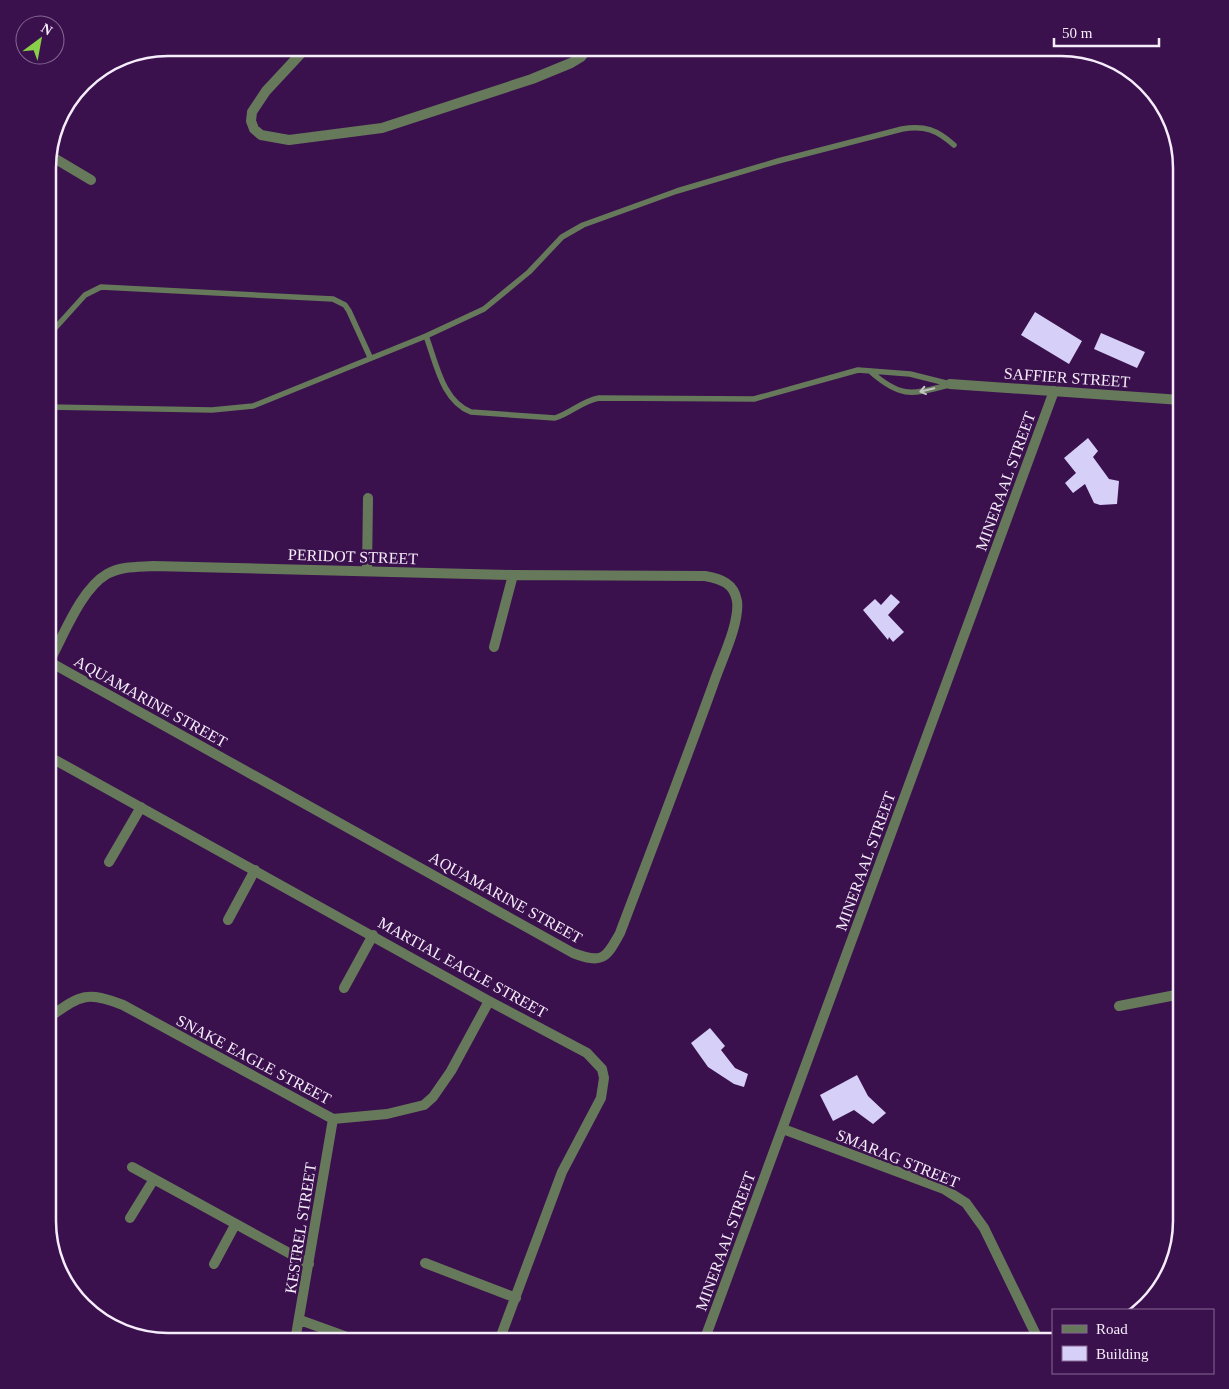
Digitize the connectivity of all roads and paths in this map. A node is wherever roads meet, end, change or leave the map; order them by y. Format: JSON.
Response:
{"nodes":[{"id":1,"x":299,"y":56,"type":"edge"},
{"id":2,"x":582,"y":56,"type":"edge"},
{"id":3,"x":954,"y":146,"type":"dead end"},
{"id":4,"x":56,"y":159,"type":"edge"},
{"id":5,"x":91,"y":180,"type":"dead end"},
{"id":6,"x":56,"y":327,"type":"edge"},
{"id":7,"x":426,"y":336,"type":"junction"},
{"id":8,"x":370,"y":357,"type":"junction"},
{"id":9,"x":871,"y":372,"type":"junction"},
{"id":10,"x":950,"y":384,"type":"junction"},
{"id":11,"x":1054,"y":391,"type":"junction"},
{"id":12,"x":1173,"y":399,"type":"edge"},
{"id":13,"x":56,"y":406,"type":"edge"},
{"id":14,"x":368,"y":498,"type":"dead end"},
{"id":15,"x":367,"y":572,"type":"junction"},
{"id":16,"x":513,"y":575,"type":"junction"},
{"id":17,"x":705,"y":576,"type":"joint"},
{"id":18,"x":56,"y":648,"type":"edge"},
{"id":19,"x":494,"y":648,"type":"dead end"},
{"id":20,"x":56,"y":665,"type":"edge"},
{"id":21,"x":56,"y":760,"type":"edge"},
{"id":22,"x":141,"y":807,"type":"junction"},
{"id":23,"x":109,"y":862,"type":"dead end"},
{"id":24,"x":255,"y":870,"type":"junction"},
{"id":25,"x":228,"y":920,"type":"dead end"},
{"id":26,"x":373,"y":935,"type":"junction"},
{"id":27,"x":344,"y":988,"type":"dead end"},
{"id":28,"x":1173,"y":996,"type":"edge"},
{"id":29,"x":489,"y":1001,"type":"junction"},
{"id":30,"x":1119,"y":1006,"type":"dead end"},
{"id":31,"x":56,"y":1012,"type":"edge"},
{"id":32,"x":333,"y":1119,"type":"junction"},
{"id":33,"x":782,"y":1129,"type":"junction"},
{"id":34,"x":132,"y":1167,"type":"dead end"},
{"id":35,"x":154,"y":1179,"type":"junction"},
{"id":36,"x":130,"y":1218,"type":"dead end"},
{"id":37,"x":235,"y":1225,"type":"junction"},
{"id":38,"x":426,"y":1263,"type":"dead end"},
{"id":39,"x":214,"y":1264,"type":"dead end"},
{"id":40,"x":310,"y":1264,"type":"junction"},
{"id":41,"x":516,"y":1298,"type":"junction"},
{"id":42,"x":300,"y":1320,"type":"junction"},
{"id":43,"x":297,"y":1333,"type":"edge"},
{"id":44,"x":334,"y":1333,"type":"edge"},
{"id":45,"x":502,"y":1333,"type":"edge"},
{"id":46,"x":707,"y":1333,"type":"edge"},
{"id":47,"x":1035,"y":1333,"type":"edge"}],
"edges":[{"from":1,"to":2,"type":"street"},
{"from":3,"to":7,"type":"lane"},
{"from":4,"to":5,"type":"street"},
{"from":6,"to":8,"type":"lane"},
{"from":7,"to":8,"type":"lane"},
{"from":7,"to":9,"type":"lane"},
{"from":8,"to":13,"type":"lane"},
{"from":9,"to":10,"type":"lane"},
{"from":10,"to":9,"type":"lane","one_way":true},
{"from":10,"to":11,"type":"street","name":"SAFFIER STREET"},
{"from":11,"to":12,"type":"street","name":"SAFFIER STREET"},
{"from":11,"to":33,"type":"street","name":"MINERAAL STREET"},
{"from":14,"to":15,"type":"street"},
{"from":15,"to":16,"type":"street","name":"PERIDOT STREET"},
{"from":15,"to":18,"type":"street","name":"PERIDOT STREET"},
{"from":16,"to":17,"type":"street","name":"PERIDOT STREET"},
{"from":16,"to":19,"type":"street"},
{"from":17,"to":20,"type":"street","name":"AQUAMARINE STREET"},
{"from":21,"to":22,"type":"street","name":"MARTIAL EAGLE STREET"},
{"from":22,"to":23,"type":"street"},
{"from":22,"to":24,"type":"street","name":"MARTIAL EAGLE STREET"},
{"from":24,"to":25,"type":"street"},
{"from":24,"to":26,"type":"street","name":"MARTIAL EAGLE STREET"},
{"from":26,"to":27,"type":"street"},
{"from":26,"to":29,"type":"street","name":"MARTIAL EAGLE STREET"},
{"from":28,"to":30,"type":"street"},
{"from":29,"to":32,"type":"street","name":"SNAKE EAGLE STREET"},
{"from":29,"to":41,"type":"street","name":"MARTIAL EAGLE STREET"},
{"from":31,"to":32,"type":"street","name":"SNAKE EAGLE STREET"},
{"from":32,"to":40,"type":"street","name":"KESTREL STREET"},
{"from":33,"to":46,"type":"street","name":"MINERAAL STREET"},
{"from":33,"to":47,"type":"street","name":"SMARAG STREET"},
{"from":34,"to":35,"type":"street"},
{"from":35,"to":36,"type":"street"},
{"from":35,"to":37,"type":"street"},
{"from":37,"to":39,"type":"street"},
{"from":37,"to":40,"type":"street"},
{"from":38,"to":41,"type":"street"},
{"from":40,"to":42,"type":"street","name":"KESTREL STREET"},
{"from":41,"to":45,"type":"street","name":"MARTIAL EAGLE STREET"},
{"from":42,"to":43,"type":"street","name":"KESTREL STREET"},
{"from":42,"to":44,"type":"street"}]}
